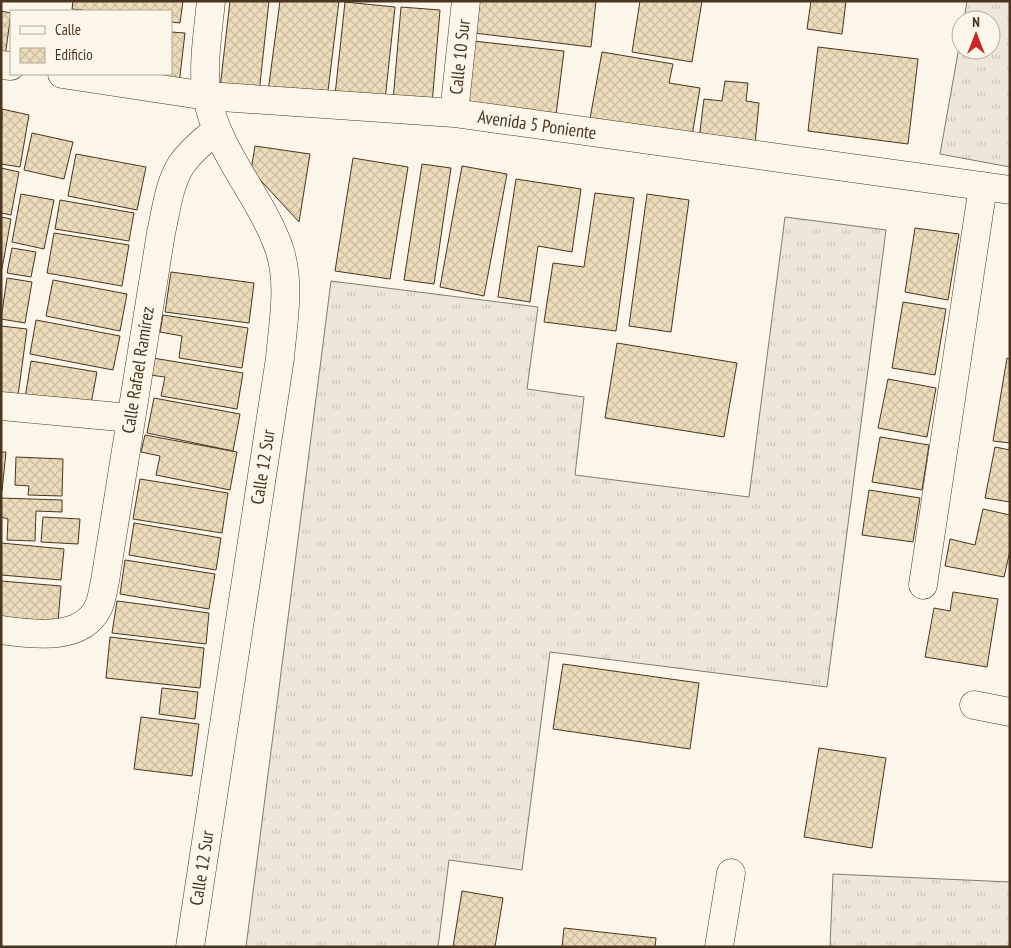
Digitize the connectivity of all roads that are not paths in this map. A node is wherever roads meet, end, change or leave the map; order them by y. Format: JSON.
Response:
{"nodes":[{"id":1,"x":211,"y":1,"type":"edge"},
{"id":2,"x":466,"y":1,"type":"edge"},
{"id":3,"x":69,"y":75,"type":"edge"},
{"id":4,"x":207,"y":96,"type":"junction"},
{"id":5,"x":454,"y":114,"type":"junction"},
{"id":6,"x":217,"y":130,"type":"junction"},
{"id":7,"x":983,"y":186,"type":"junction"},
{"id":8,"x":1010,"y":190,"type":"edge"},
{"id":9,"x":1,"y":406,"type":"edge"},
{"id":10,"x":130,"y":418,"type":"junction"},
{"id":11,"x":923,"y":585,"type":"dead end"},
{"id":12,"x":1,"y":630,"type":"edge"},
{"id":13,"x":974,"y":705,"type":"dead end"},
{"id":14,"x":1010,"y":712,"type":"edge"},
{"id":15,"x":731,"y":872,"type":"dead end"},
{"id":16,"x":190,"y":947,"type":"edge"},
{"id":17,"x":719,"y":947,"type":"edge"}],
"edges":[{"from":1,"to":4,"type":"street","name":"Calle 12 Sur"},
{"from":2,"to":5,"type":"street","name":"Calle 10 Sur"},
{"from":3,"to":4,"type":"street","name":"Avenida 5 Poniente"},
{"from":4,"to":5,"type":"street","name":"Avenida 5 Poniente"},
{"from":4,"to":6,"type":"street","name":"Calle 12 Sur"},
{"from":5,"to":7,"type":"street","name":"Avenida 5 Poniente"},
{"from":6,"to":10,"type":"street","name":"Calle Rafael Ramírez"},
{"from":6,"to":16,"type":"street","name":"Calle 12 Sur"},
{"from":7,"to":8,"type":"street","name":"Avenida 5 Poniente"},
{"from":7,"to":11,"type":"street"},
{"from":9,"to":10,"type":"street"},
{"from":10,"to":12,"type":"street","name":"Calle Rafael Ramírez"},
{"from":13,"to":14,"type":"street"},
{"from":15,"to":17,"type":"street"}]}
